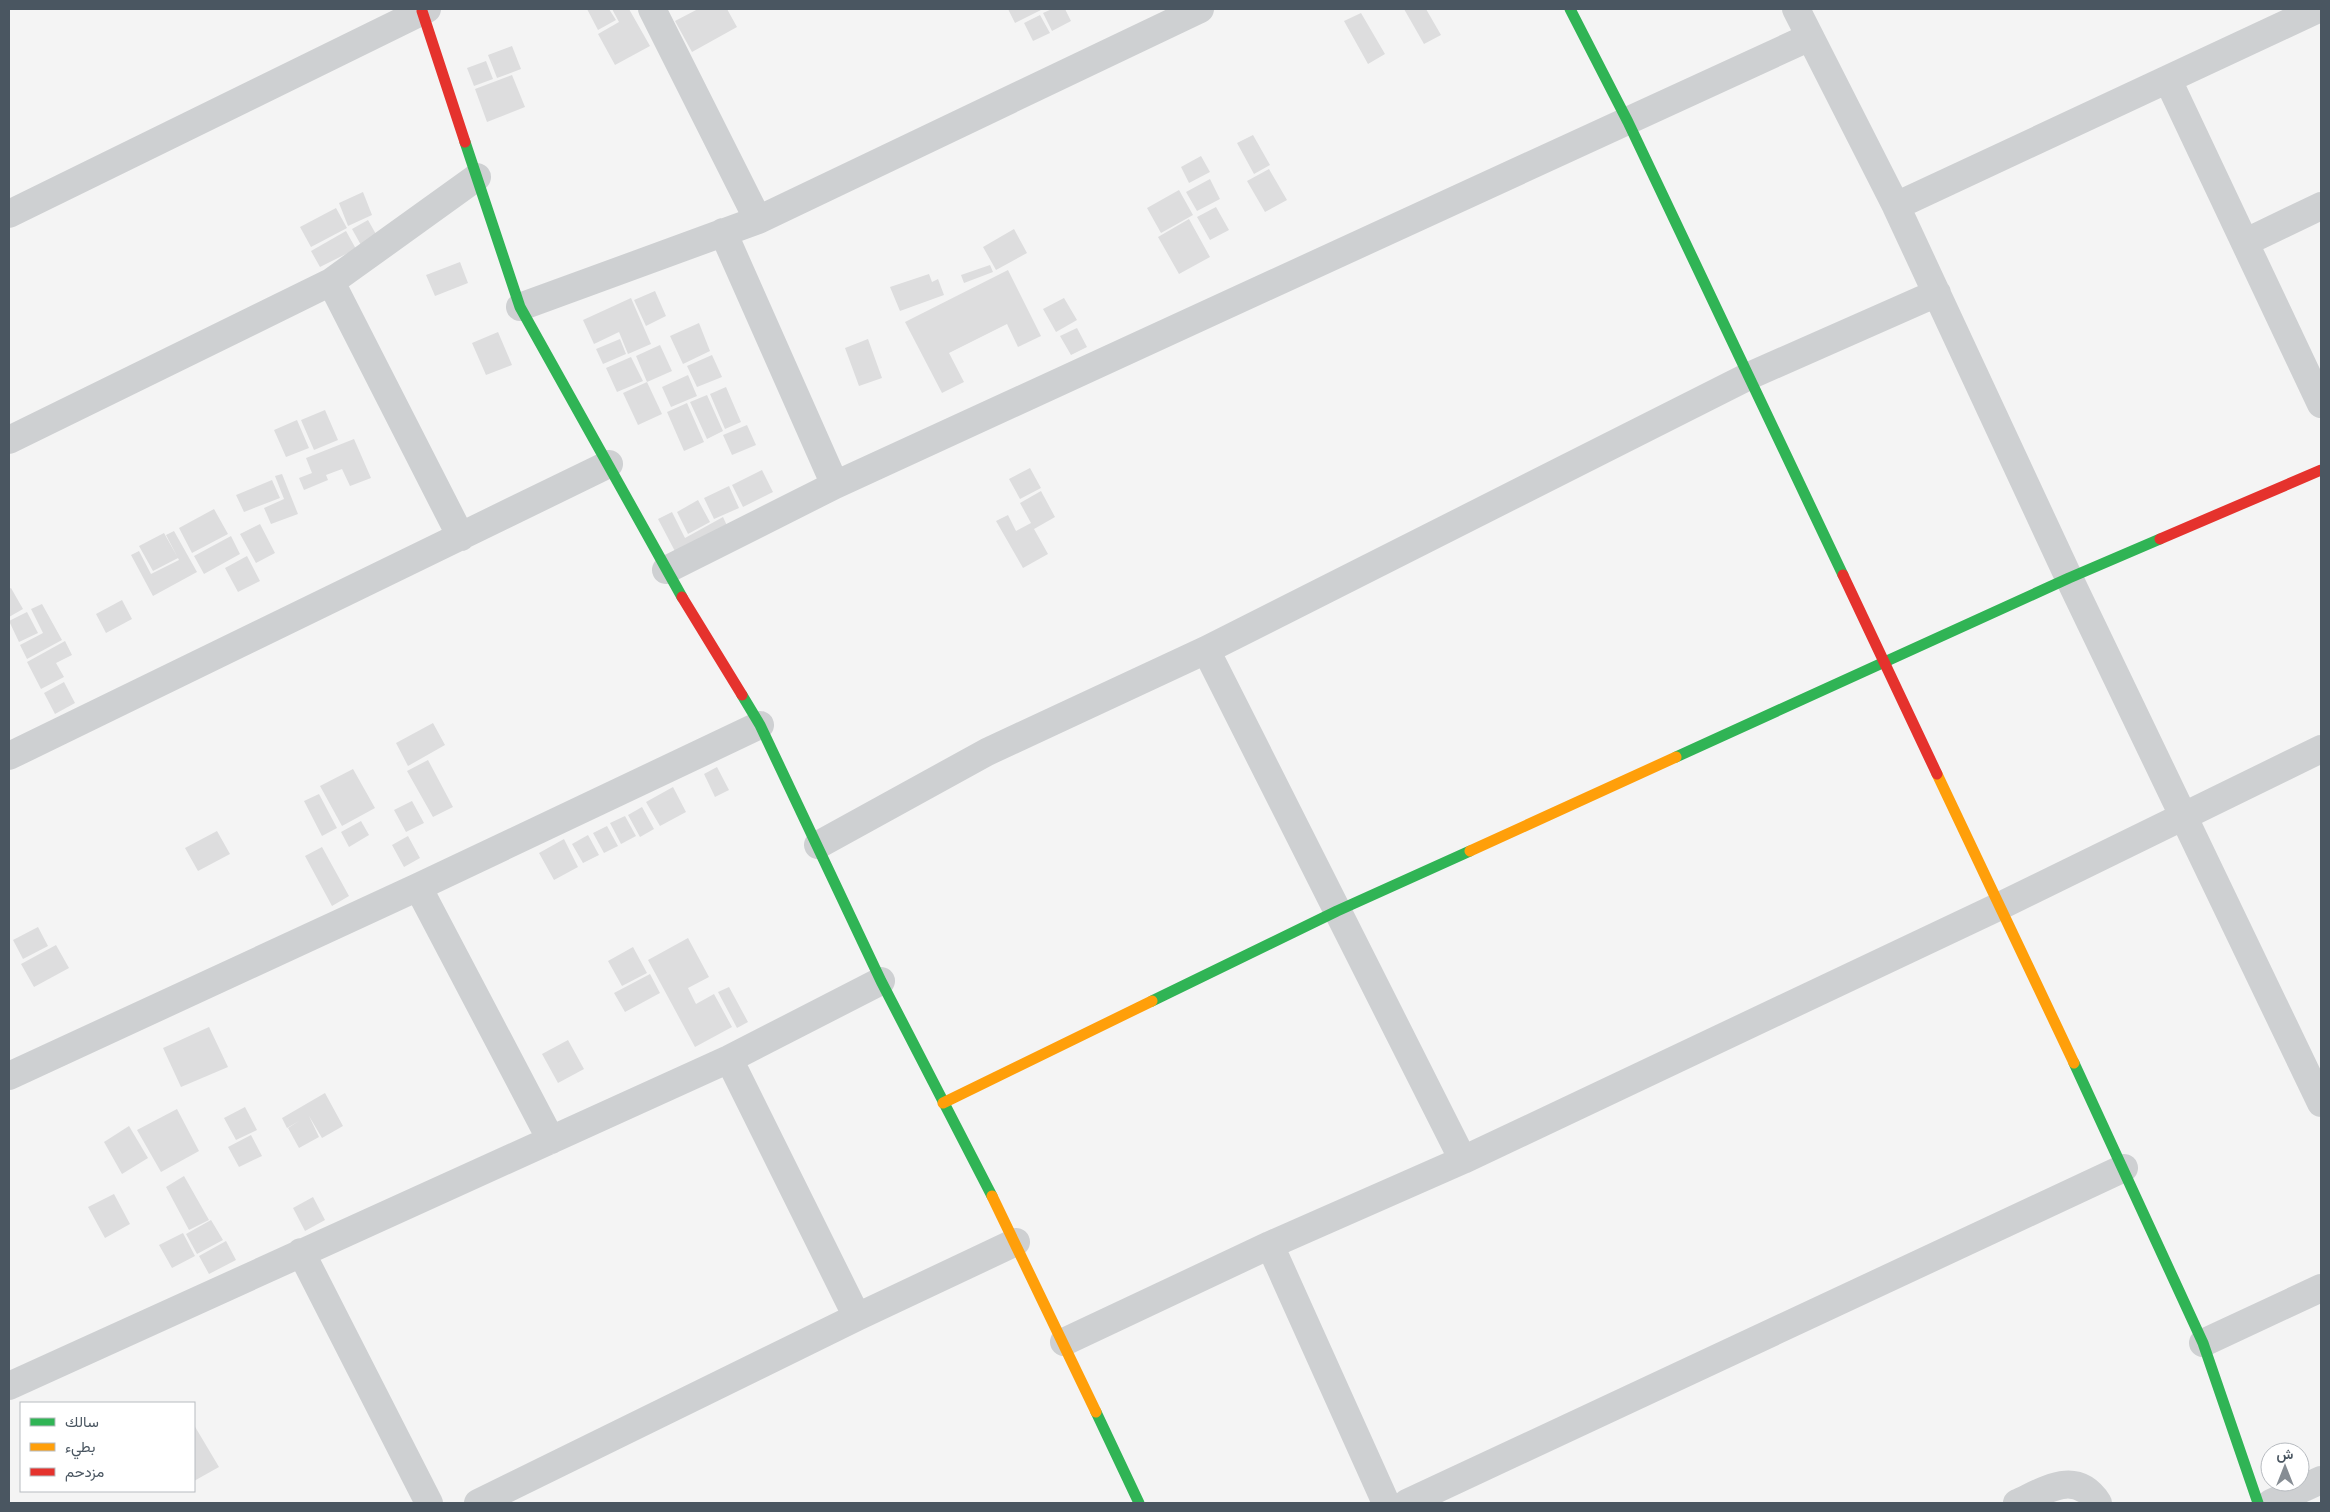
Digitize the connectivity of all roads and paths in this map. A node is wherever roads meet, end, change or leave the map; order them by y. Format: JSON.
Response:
{"nodes":[{"id":1,"x":652,"y":9,"type":"edge"},
{"id":2,"x":1200,"y":9,"type":"edge"},
{"id":3,"x":1570,"y":9,"type":"edge"},
{"id":4,"x":1796,"y":9,"type":"edge"},
{"id":5,"x":2318,"y":9,"type":"edge"},
{"id":6,"x":425,"y":10,"type":"edge"},
{"id":7,"x":1810,"y":37,"type":"junction"},
{"id":8,"x":2168,"y":80,"type":"junction"},
{"id":9,"x":1628,"y":122,"type":"junction"},
{"id":10,"x":477,"y":177,"type":"junction"},
{"id":11,"x":1896,"y":206,"type":"junction"},
{"id":12,"x":2321,"y":206,"type":"edge"},
{"id":13,"x":9,"y":214,"type":"edge"},
{"id":14,"x":758,"y":220,"type":"junction"},
{"id":15,"x":723,"y":232,"type":"junction"},
{"id":16,"x":2246,"y":242,"type":"junction"},
{"id":17,"x":331,"y":282,"type":"junction"},
{"id":18,"x":1937,"y":293,"type":"junction"},
{"id":19,"x":520,"y":308,"type":"junction"},
{"id":20,"x":1749,"y":376,"type":"junction"},
{"id":21,"x":2321,"y":404,"type":"edge"},
{"id":22,"x":9,"y":440,"type":"edge"},
{"id":23,"x":609,"y":464,"type":"junction"},
{"id":24,"x":2321,"y":470,"type":"edge"},
{"id":25,"x":835,"y":485,"type":"junction"},
{"id":26,"x":461,"y":536,"type":"junction"},
{"id":27,"x":666,"y":570,"type":"junction"},
{"id":28,"x":2068,"y":578,"type":"junction"},
{"id":29,"x":1206,"y":650,"type":"junction"},
{"id":30,"x":1885,"y":663,"type":"junction"},
{"id":31,"x":760,"y":725,"type":"junction"},
{"id":32,"x":2321,"y":749,"type":"edge"},
{"id":33,"x":9,"y":756,"type":"edge"},
{"id":34,"x":2184,"y":816,"type":"junction"},
{"id":35,"x":818,"y":845,"type":"junction"},
{"id":36,"x":418,"y":887,"type":"junction"},
{"id":37,"x":2000,"y":906,"type":"junction"},
{"id":38,"x":1338,"y":912,"type":"junction"},
{"id":39,"x":881,"y":981,"type":"junction"},
{"id":40,"x":729,"y":1059,"type":"junction"},
{"id":41,"x":9,"y":1076,"type":"edge"},
{"id":42,"x":943,"y":1103,"type":"junction"},
{"id":43,"x":2321,"y":1103,"type":"edge"},
{"id":44,"x":550,"y":1140,"type":"junction"},
{"id":45,"x":1463,"y":1160,"type":"junction"},
{"id":46,"x":2124,"y":1168,"type":"junction"},
{"id":47,"x":1016,"y":1242,"type":"junction"},
{"id":48,"x":1270,"y":1246,"type":"junction"},
{"id":49,"x":301,"y":1252,"type":"junction"},
{"id":50,"x":2321,"y":1288,"type":"edge"},
{"id":51,"x":856,"y":1316,"type":"junction"},
{"id":52,"x":1064,"y":1342,"type":"junction"},
{"id":53,"x":2203,"y":1343,"type":"junction"},
{"id":54,"x":9,"y":1386,"type":"edge"},
{"id":55,"x":2321,"y":1480,"type":"edge"},
{"id":56,"x":1134,"y":1502,"type":"edge"},
{"id":57,"x":429,"y":1503,"type":"edge"},
{"id":58,"x":478,"y":1503,"type":"edge"},
{"id":59,"x":1386,"y":1503,"type":"edge"},
{"id":60,"x":1408,"y":1503,"type":"edge"},
{"id":61,"x":2017,"y":1503,"type":"edge"},
{"id":62,"x":2098,"y":1503,"type":"edge"},
{"id":63,"x":2258,"y":1503,"type":"edge"},
{"id":64,"x":2271,"y":1503,"type":"edge"}],
"edges":[{"from":1,"to":14,"type":"street"},
{"from":2,"to":14,"type":"street"},
{"from":3,"to":9,"type":"street"},
{"from":4,"to":7,"type":"street"},
{"from":5,"to":8,"type":"street"},
{"from":6,"to":10,"type":"street"},
{"from":6,"to":13,"type":"street"},
{"from":7,"to":9,"type":"street"},
{"from":7,"to":11,"type":"street"},
{"from":8,"to":11,"type":"street"},
{"from":8,"to":16,"type":"street"},
{"from":9,"to":20,"type":"street"},
{"from":9,"to":25,"type":"street"},
{"from":10,"to":17,"type":"street"},
{"from":10,"to":19,"type":"street"},
{"from":11,"to":18,"type":"street"},
{"from":12,"to":16,"type":"street"},
{"from":14,"to":15,"type":"street"},
{"from":15,"to":19,"type":"street"},
{"from":15,"to":25,"type":"street"},
{"from":16,"to":21,"type":"street"},
{"from":17,"to":22,"type":"street"},
{"from":17,"to":26,"type":"street"},
{"from":18,"to":20,"type":"street"},
{"from":18,"to":28,"type":"street"},
{"from":19,"to":23,"type":"street"},
{"from":20,"to":29,"type":"street"},
{"from":20,"to":30,"type":"street"},
{"from":23,"to":26,"type":"street"},
{"from":23,"to":27,"type":"street"},
{"from":24,"to":28,"type":"street"},
{"from":25,"to":27,"type":"street"},
{"from":26,"to":33,"type":"street"},
{"from":27,"to":31,"type":"street"},
{"from":28,"to":30,"type":"street"},
{"from":28,"to":34,"type":"street"},
{"from":29,"to":35,"type":"street"},
{"from":29,"to":38,"type":"street"},
{"from":30,"to":37,"type":"street"},
{"from":30,"to":38,"type":"street"},
{"from":31,"to":35,"type":"street"},
{"from":31,"to":36,"type":"street"},
{"from":32,"to":34,"type":"street"},
{"from":34,"to":37,"type":"street"},
{"from":34,"to":43,"type":"street"},
{"from":35,"to":39,"type":"street"},
{"from":36,"to":41,"type":"street"},
{"from":36,"to":44,"type":"street"},
{"from":37,"to":45,"type":"street"},
{"from":37,"to":46,"type":"street"},
{"from":38,"to":42,"type":"street"},
{"from":38,"to":45,"type":"street"},
{"from":39,"to":40,"type":"street"},
{"from":39,"to":42,"type":"street"},
{"from":40,"to":44,"type":"street"},
{"from":40,"to":51,"type":"street"},
{"from":42,"to":47,"type":"street"},
{"from":44,"to":49,"type":"street"},
{"from":45,"to":48,"type":"street"},
{"from":46,"to":53,"type":"street"},
{"from":46,"to":60,"type":"street"},
{"from":47,"to":51,"type":"street"},
{"from":47,"to":52,"type":"street"},
{"from":48,"to":52,"type":"street"},
{"from":48,"to":59,"type":"street"},
{"from":49,"to":54,"type":"street"},
{"from":49,"to":57,"type":"street"},
{"from":50,"to":53,"type":"street"},
{"from":51,"to":58,"type":"street"},
{"from":52,"to":56,"type":"street"},
{"from":53,"to":63,"type":"street"},
{"from":55,"to":64,"type":"street"},
{"from":61,"to":62,"type":"street"}]}
